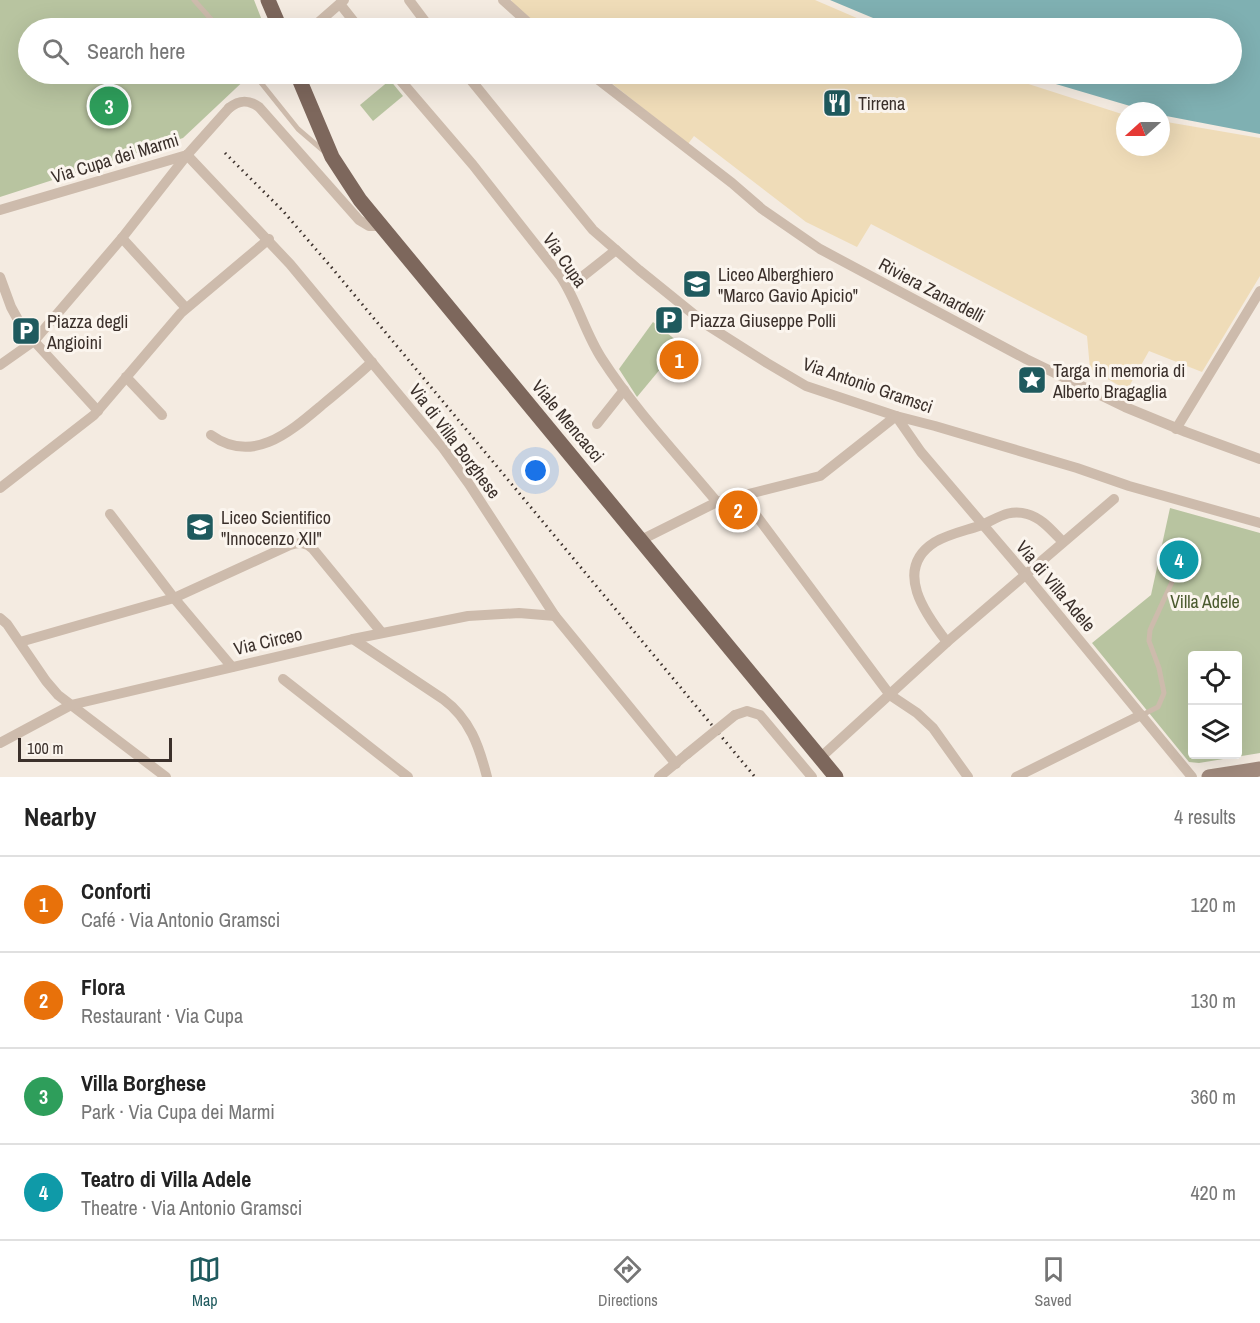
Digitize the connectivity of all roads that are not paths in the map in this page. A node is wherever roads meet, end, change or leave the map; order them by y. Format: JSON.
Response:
{"nodes":[{"id":1,"x":194,"y":0,"type":"edge"},
{"id":2,"x":268,"y":0,"type":"edge"},
{"id":3,"x":409,"y":0,"type":"edge"},
{"id":4,"x":503,"y":0,"type":"edge"},
{"id":5,"x":342,"y":2,"type":"edge"},
{"id":6,"x":210,"y":18,"type":"edge"},
{"id":7,"x":276,"y":18,"type":"edge"},
{"id":8,"x":324,"y":18,"type":"edge"},
{"id":9,"x":352,"y":18,"type":"edge"},
{"id":10,"x":422,"y":18,"type":"edge"},
{"id":11,"x":523,"y":18,"type":"edge"},
{"id":12,"x":262,"y":84,"type":"edge"},
{"id":13,"x":301,"y":84,"type":"edge"},
{"id":14,"x":404,"y":84,"type":"edge"},
{"id":15,"x":474,"y":84,"type":"edge"},
{"id":16,"x":604,"y":84,"type":"edge"},
{"id":17,"x":188,"y":155,"type":"junction"},
{"id":18,"x":334,"y":160,"type":"junction"},
{"id":19,"x":0,"y":210,"type":"edge"},
{"id":20,"x":382,"y":226,"type":"junction"},
{"id":21,"x":122,"y":238,"type":"junction"},
{"id":22,"x":269,"y":240,"type":"junction"},
{"id":23,"x":616,"y":250,"type":"junction"},
{"id":24,"x":0,"y":277,"type":"edge"},
{"id":25,"x":568,"y":288,"type":"junction"},
{"id":26,"x":1260,"y":291,"type":"edge"},
{"id":27,"x":5,"y":308,"type":"edge"},
{"id":28,"x":186,"y":309,"type":"junction"},
{"id":29,"x":34,"y":341,"type":"junction"},
{"id":30,"x":372,"y":362,"type":"junction"},
{"id":31,"x":0,"y":366,"type":"edge"},
{"id":32,"x":126,"y":377,"type":"junction"},
{"id":33,"x":624,"y":390,"type":"junction"},
{"id":34,"x":98,"y":411,"type":"junction"},
{"id":35,"x":162,"y":415,"type":"dead end"},
{"id":36,"x":896,"y":416,"type":"junction"},
{"id":37,"x":597,"y":424,"type":"dead end"},
{"id":38,"x":1176,"y":429,"type":"junction"},
{"id":39,"x":211,"y":435,"type":"dead end"},
{"id":40,"x":1260,"y":459,"type":"edge"},
{"id":41,"x":0,"y":488,"type":"edge"},
{"id":42,"x":741,"y":495,"type":"junction"},
{"id":43,"x":1114,"y":499,"type":"dead end"},
{"id":44,"x":717,"y":502,"type":"junction"},
{"id":45,"x":110,"y":514,"type":"dead end"},
{"id":46,"x":1260,"y":523,"type":"edge"},
{"id":47,"x":982,"y":525,"type":"junction"},
{"id":48,"x":641,"y":540,"type":"junction"},
{"id":49,"x":1063,"y":542,"type":"junction"},
{"id":50,"x":1025,"y":574,"type":"junction"},
{"id":51,"x":1172,"y":582,"type":"dead end"},
{"id":52,"x":174,"y":598,"type":"junction"},
{"id":53,"x":555,"y":616,"type":"junction"},
{"id":54,"x":0,"y":618,"type":"edge"},
{"id":55,"x":382,"y":633,"type":"junction"},
{"id":56,"x":353,"y":639,"type":"junction"},
{"id":57,"x":20,"y":642,"type":"junction"},
{"id":58,"x":947,"y":642,"type":"junction"},
{"id":59,"x":232,"y":667,"type":"junction"},
{"id":60,"x":283,"y":679,"type":"dead end"},
{"id":61,"x":890,"y":695,"type":"junction"},
{"id":62,"x":71,"y":705,"type":"junction"},
{"id":63,"x":1141,"y":715,"type":"junction"},
{"id":64,"x":0,"y":743,"type":"edge"},
{"id":65,"x":820,"y":758,"type":"junction"},
{"id":66,"x":676,"y":764,"type":"junction"},
{"id":67,"x":1260,"y":769,"type":"edge"},
{"id":68,"x":166,"y":777,"type":"edge"},
{"id":69,"x":408,"y":777,"type":"edge"},
{"id":70,"x":487,"y":777,"type":"edge"},
{"id":71,"x":659,"y":777,"type":"edge"},
{"id":72,"x":812,"y":777,"type":"edge"},
{"id":73,"x":836,"y":777,"type":"edge"},
{"id":74,"x":968,"y":777,"type":"edge"},
{"id":75,"x":1016,"y":777,"type":"edge"},
{"id":76,"x":1192,"y":777,"type":"edge"},
{"id":77,"x":1209,"y":777,"type":"edge"}],
"edges":[{"from":1,"to":6,"type":"lane"},
{"from":2,"to":7,"type":"main road"},
{"from":3,"to":10,"type":"street"},
{"from":4,"to":11,"type":"street"},
{"from":5,"to":8,"type":"street"},
{"from":5,"to":9,"type":"street"},
{"from":12,"to":18,"type":"lane"},
{"from":13,"to":18,"type":"main road","name":"Viale Mencacci"},
{"from":14,"to":25,"type":"street","name":"Via Cupa"},
{"from":15,"to":23,"type":"street","name":"Via Antonio Gramsci"},
{"from":16,"to":38,"type":"street","name":"Riviera Zanardelli"},
{"from":17,"to":19,"type":"street","name":"Via Cupa dei Marmi"},
{"from":17,"to":20,"type":"street","name":"Via Cupa dei Marmi","bridge":true},
{"from":17,"to":21,"type":"street"},
{"from":17,"to":22,"type":"street","name":"Via di Villa Borghese"},
{"from":18,"to":20,"type":"main road","name":"Viale Mencacci"},
{"from":20,"to":48,"type":"main road","name":"Viale Mencacci"},
{"from":21,"to":28,"type":"street"},
{"from":21,"to":29,"type":"street"},
{"from":22,"to":28,"type":"street"},
{"from":22,"to":30,"type":"street","name":"Via di Villa Borghese"},
{"from":23,"to":25,"type":"street"},
{"from":23,"to":36,"type":"street","name":"Via Antonio Gramsci"},
{"from":24,"to":27,"type":"street"},
{"from":25,"to":33,"type":"street","name":"Via Cupa"},
{"from":26,"to":38,"type":"street"},
{"from":27,"to":29,"type":"street"},
{"from":28,"to":32,"type":"street"},
{"from":29,"to":31,"type":"street"},
{"from":29,"to":34,"type":"street"},
{"from":30,"to":39,"type":"street"},
{"from":30,"to":53,"type":"street","name":"Via di Villa Borghese"},
{"from":32,"to":34,"type":"street"},
{"from":32,"to":35,"type":"street"},
{"from":33,"to":37,"type":"street"},
{"from":33,"to":44,"type":"street","name":"Via Cupa"},
{"from":34,"to":41,"type":"street"},
{"from":36,"to":42,"type":"street"},
{"from":36,"to":46,"type":"street","name":"Via Antonio Gramsci"},
{"from":36,"to":47,"type":"street","name":"Via di Villa Adele"},
{"from":38,"to":40,"type":"street","name":"Riviera Zanardelli"},
{"from":42,"to":44,"type":"street"},
{"from":42,"to":61,"type":"street"},
{"from":43,"to":49,"type":"street"},
{"from":44,"to":48,"type":"street"},
{"from":45,"to":52,"type":"street"},
{"from":47,"to":49,"type":"street"},
{"from":47,"to":50,"type":"street","name":"Via di Villa Adele"},
{"from":47,"to":58,"type":"street"},
{"from":48,"to":65,"type":"main road","name":"Viale Mencacci"},
{"from":49,"to":50,"type":"street"},
{"from":50,"to":58,"type":"street"},
{"from":50,"to":63,"type":"street","name":"Via di Villa Adele"},
{"from":51,"to":63,"type":"lane"},
{"from":52,"to":55,"type":"street"},
{"from":52,"to":57,"type":"street"},
{"from":52,"to":59,"type":"street"},
{"from":53,"to":55,"type":"street","name":"Via Circeo"},
{"from":53,"to":66,"type":"street","name":"Via di Villa Borghese"},
{"from":54,"to":57,"type":"street"},
{"from":55,"to":56,"type":"street","name":"Via Circeo"},
{"from":56,"to":59,"type":"street","name":"Via Circeo"},
{"from":56,"to":70,"type":"street"},
{"from":57,"to":62,"type":"street"},
{"from":58,"to":61,"type":"street"},
{"from":59,"to":62,"type":"street","name":"Via Circeo"},
{"from":60,"to":69,"type":"street"},
{"from":61,"to":65,"type":"street"},
{"from":61,"to":74,"type":"street"},
{"from":62,"to":64,"type":"street","name":"Via Circeo"},
{"from":62,"to":68,"type":"street"},
{"from":63,"to":75,"type":"street"},
{"from":63,"to":76,"type":"street","name":"Via di Villa Adele"},
{"from":65,"to":73,"type":"main road","name":"Viale Mencacci"},
{"from":66,"to":71,"type":"street"},
{"from":66,"to":72,"type":"street","bridge":true},
{"from":67,"to":77,"type":"street"}]}
